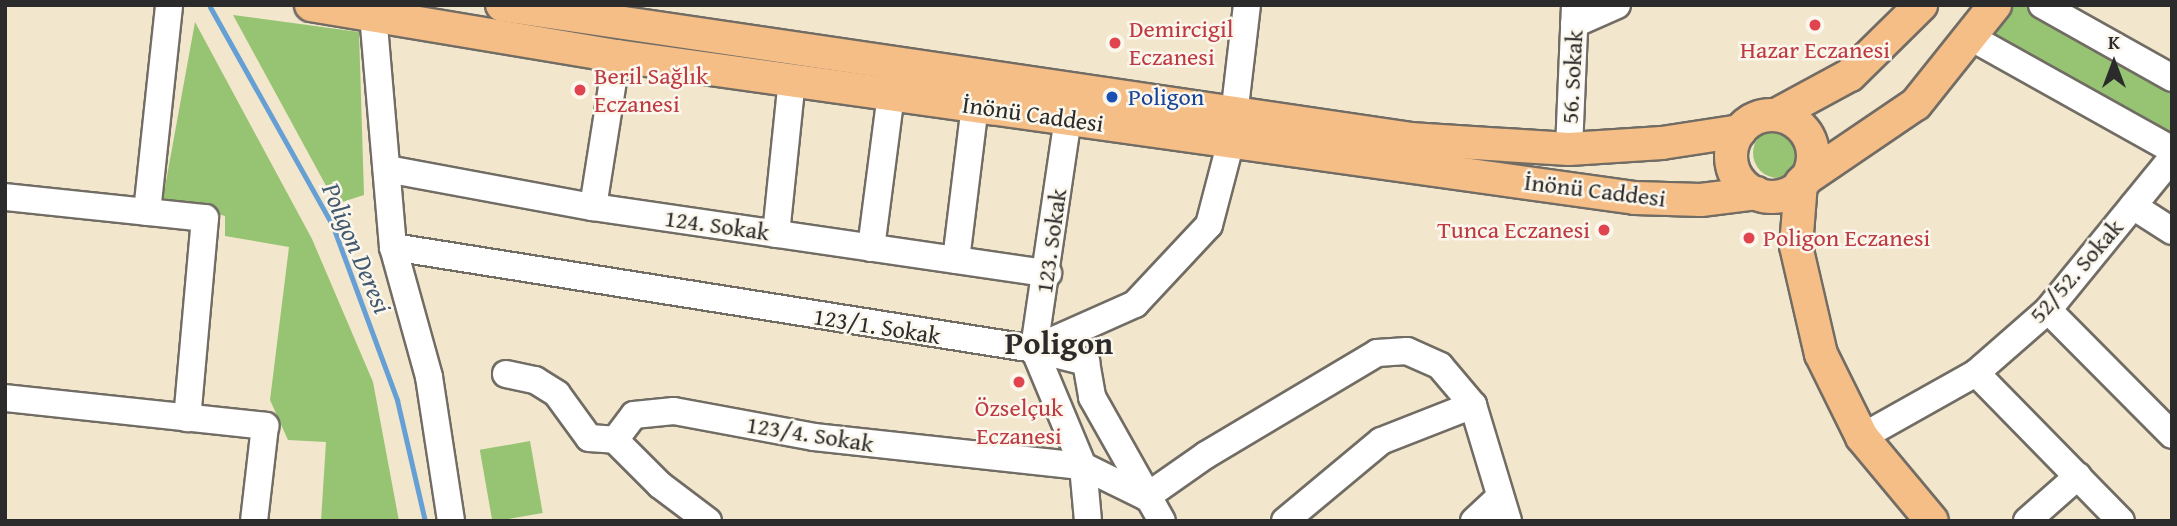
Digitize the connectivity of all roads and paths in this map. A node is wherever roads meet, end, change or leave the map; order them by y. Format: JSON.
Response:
{"nodes":[{"id":1,"x":169,"y":5,"type":"edge"},
{"id":2,"x":311,"y":5,"type":"edge"},
{"id":3,"x":502,"y":5,"type":"edge"},
{"id":4,"x":1247,"y":5,"type":"edge"},
{"id":5,"x":1617,"y":5,"type":"edge"},
{"id":6,"x":1921,"y":5,"type":"edge"},
{"id":7,"x":1995,"y":5,"type":"edge"},
{"id":8,"x":2042,"y":5,"type":"edge"},
{"id":9,"x":373,"y":14,"type":"junction"},
{"id":10,"x":1575,"y":15,"type":"edge"},
{"id":11,"x":1972,"y":38,"type":"junction"},
{"id":12,"x":617,"y":56,"type":"junction"},
{"id":13,"x":2172,"y":78,"type":"edge"},
{"id":14,"x":792,"y":80,"type":"junction"},
{"id":15,"x":891,"y":94,"type":"junction"},
{"id":16,"x":975,"y":106,"type":"junction"},
{"id":17,"x":1776,"y":116,"type":"junction"},
{"id":18,"x":1068,"y":118,"type":"junction"},
{"id":19,"x":1233,"y":129,"type":"junction"},
{"id":20,"x":1740,"y":131,"type":"junction"},
{"id":21,"x":1569,"y":149,"type":"junction"},
{"id":22,"x":2172,"y":150,"type":"edge"},
{"id":23,"x":2172,"y":158,"type":"edge"},
{"id":24,"x":387,"y":169,"type":"junction"},
{"id":25,"x":1803,"y":182,"type":"junction"},
{"id":26,"x":1761,"y":194,"type":"junction"},
{"id":27,"x":5,"y":197,"type":"edge"},
{"id":28,"x":2133,"y":206,"type":"junction"},
{"id":29,"x":593,"y":207,"type":"junction"},
{"id":30,"x":148,"y":212,"type":"junction"},
{"id":31,"x":2172,"y":231,"type":"edge"},
{"id":32,"x":776,"y":234,"type":"junction"},
{"id":33,"x":1796,"y":246,"type":"junction"},
{"id":34,"x":393,"y":247,"type":"junction"},
{"id":35,"x":871,"y":248,"type":"junction"},
{"id":36,"x":956,"y":261,"type":"junction"},
{"id":37,"x":1048,"y":273,"type":"junction"},
{"id":38,"x":2048,"y":310,"type":"junction"},
{"id":39,"x":1034,"y":349,"type":"junction"},
{"id":40,"x":1976,"y":373,"type":"junction"},
{"id":41,"x":506,"y":374,"type":"dead end"},
{"id":42,"x":5,"y":398,"type":"edge"},
{"id":43,"x":1473,"y":405,"type":"junction"},
{"id":44,"x":187,"y":418,"type":"junction"},
{"id":45,"x":2172,"y":435,"type":"edge"},
{"id":46,"x":1862,"y":438,"type":"junction"},
{"id":47,"x":615,"y":440,"type":"junction"},
{"id":48,"x":1083,"y":466,"type":"junction"},
{"id":49,"x":2078,"y":476,"type":"junction"},
{"id":50,"x":1146,"y":497,"type":"junction"},
{"id":51,"x":1503,"y":510,"type":"edge"},
{"id":52,"x":254,"y":521,"type":"edge"},
{"id":53,"x":451,"y":521,"type":"edge"},
{"id":54,"x":708,"y":521,"type":"edge"},
{"id":55,"x":1088,"y":521,"type":"edge"},
{"id":56,"x":1162,"y":521,"type":"edge"},
{"id":57,"x":1285,"y":521,"type":"edge"},
{"id":58,"x":1474,"y":521,"type":"edge"},
{"id":59,"x":1931,"y":521,"type":"edge"},
{"id":60,"x":2027,"y":521,"type":"edge"},
{"id":61,"x":2121,"y":521,"type":"edge"}],
"edges":[{"from":1,"to":30,"type":"street"},
{"from":2,"to":9,"type":"main road","name":"İnönü Caddesi"},
{"from":3,"to":19,"type":"main road","name":"İnönü Caddesi"},
{"from":4,"to":19,"type":"street"},
{"from":5,"to":10,"type":"street"},
{"from":6,"to":17,"type":"main road"},
{"from":7,"to":11,"type":"main road"},
{"from":8,"to":13,"type":"street"},
{"from":9,"to":12,"type":"main road","name":"İnönü Caddesi"},
{"from":9,"to":24,"type":"street"},
{"from":10,"to":21,"type":"street","name":"56. Sokak"},
{"from":11,"to":22,"type":"street"},
{"from":11,"to":25,"type":"main road"},
{"from":12,"to":14,"type":"main road","name":"İnönü Caddesi"},
{"from":12,"to":29,"type":"street"},
{"from":14,"to":15,"type":"main road","name":"İnönü Caddesi"},
{"from":14,"to":32,"type":"street"},
{"from":15,"to":16,"type":"main road","name":"İnönü Caddesi"},
{"from":15,"to":35,"type":"street"},
{"from":16,"to":18,"type":"main road","name":"İnönü Caddesi"},
{"from":16,"to":36,"type":"street"},
{"from":17,"to":20,"type":"main road"},
{"from":17,"to":25,"type":"main road"},
{"from":18,"to":19,"type":"main road","name":"İnönü Caddesi"},
{"from":18,"to":37,"type":"street","name":"123. Sokak"},
{"from":19,"to":21,"type":"main road","name":"İnönü Caddesi"},
{"from":19,"to":26,"type":"main road","name":"İnönü Caddesi"},
{"from":19,"to":39,"type":"street"},
{"from":20,"to":21,"type":"main road","name":"İnönü Caddesi"},
{"from":20,"to":26,"type":"main road"},
{"from":23,"to":28,"type":"street","name":"52/52. Sokak"},
{"from":24,"to":29,"type":"street","name":"124. Sokak"},
{"from":24,"to":34,"type":"street"},
{"from":25,"to":26,"type":"main road"},
{"from":25,"to":33,"type":"main road"},
{"from":26,"to":33,"type":"main road"},
{"from":27,"to":30,"type":"street"},
{"from":28,"to":31,"type":"street"},
{"from":28,"to":38,"type":"street","name":"52/52. Sokak"},
{"from":29,"to":32,"type":"street","name":"124. Sokak"},
{"from":30,"to":44,"type":"street"},
{"from":32,"to":35,"type":"street","name":"124. Sokak"},
{"from":33,"to":46,"type":"main road"},
{"from":34,"to":39,"type":"street","name":"123/1. Sokak"},
{"from":34,"to":53,"type":"street"},
{"from":35,"to":36,"type":"street","name":"124. Sokak"},
{"from":36,"to":37,"type":"street","name":"124. Sokak"},
{"from":37,"to":39,"type":"street","name":"123. Sokak"},
{"from":38,"to":40,"type":"street","name":"52/52. Sokak"},
{"from":38,"to":45,"type":"street"},
{"from":39,"to":48,"type":"street"},
{"from":39,"to":50,"type":"street","name":"123/1. Sokak"},
{"from":40,"to":46,"type":"street","name":"52/52. Sokak"},
{"from":40,"to":49,"type":"street"},
{"from":41,"to":47,"type":"street"},
{"from":42,"to":44,"type":"street"},
{"from":43,"to":50,"type":"street"},
{"from":43,"to":51,"type":"street"},
{"from":43,"to":57,"type":"street"},
{"from":44,"to":52,"type":"street"},
{"from":46,"to":59,"type":"main road"},
{"from":47,"to":48,"type":"street","name":"123/4. Sokak"},
{"from":47,"to":54,"type":"street"},
{"from":48,"to":50,"type":"street","name":"123/4. Sokak"},
{"from":48,"to":55,"type":"street"},
{"from":49,"to":60,"type":"street"},
{"from":49,"to":61,"type":"street"},
{"from":50,"to":56,"type":"street"},
{"from":51,"to":58,"type":"street"}]}
